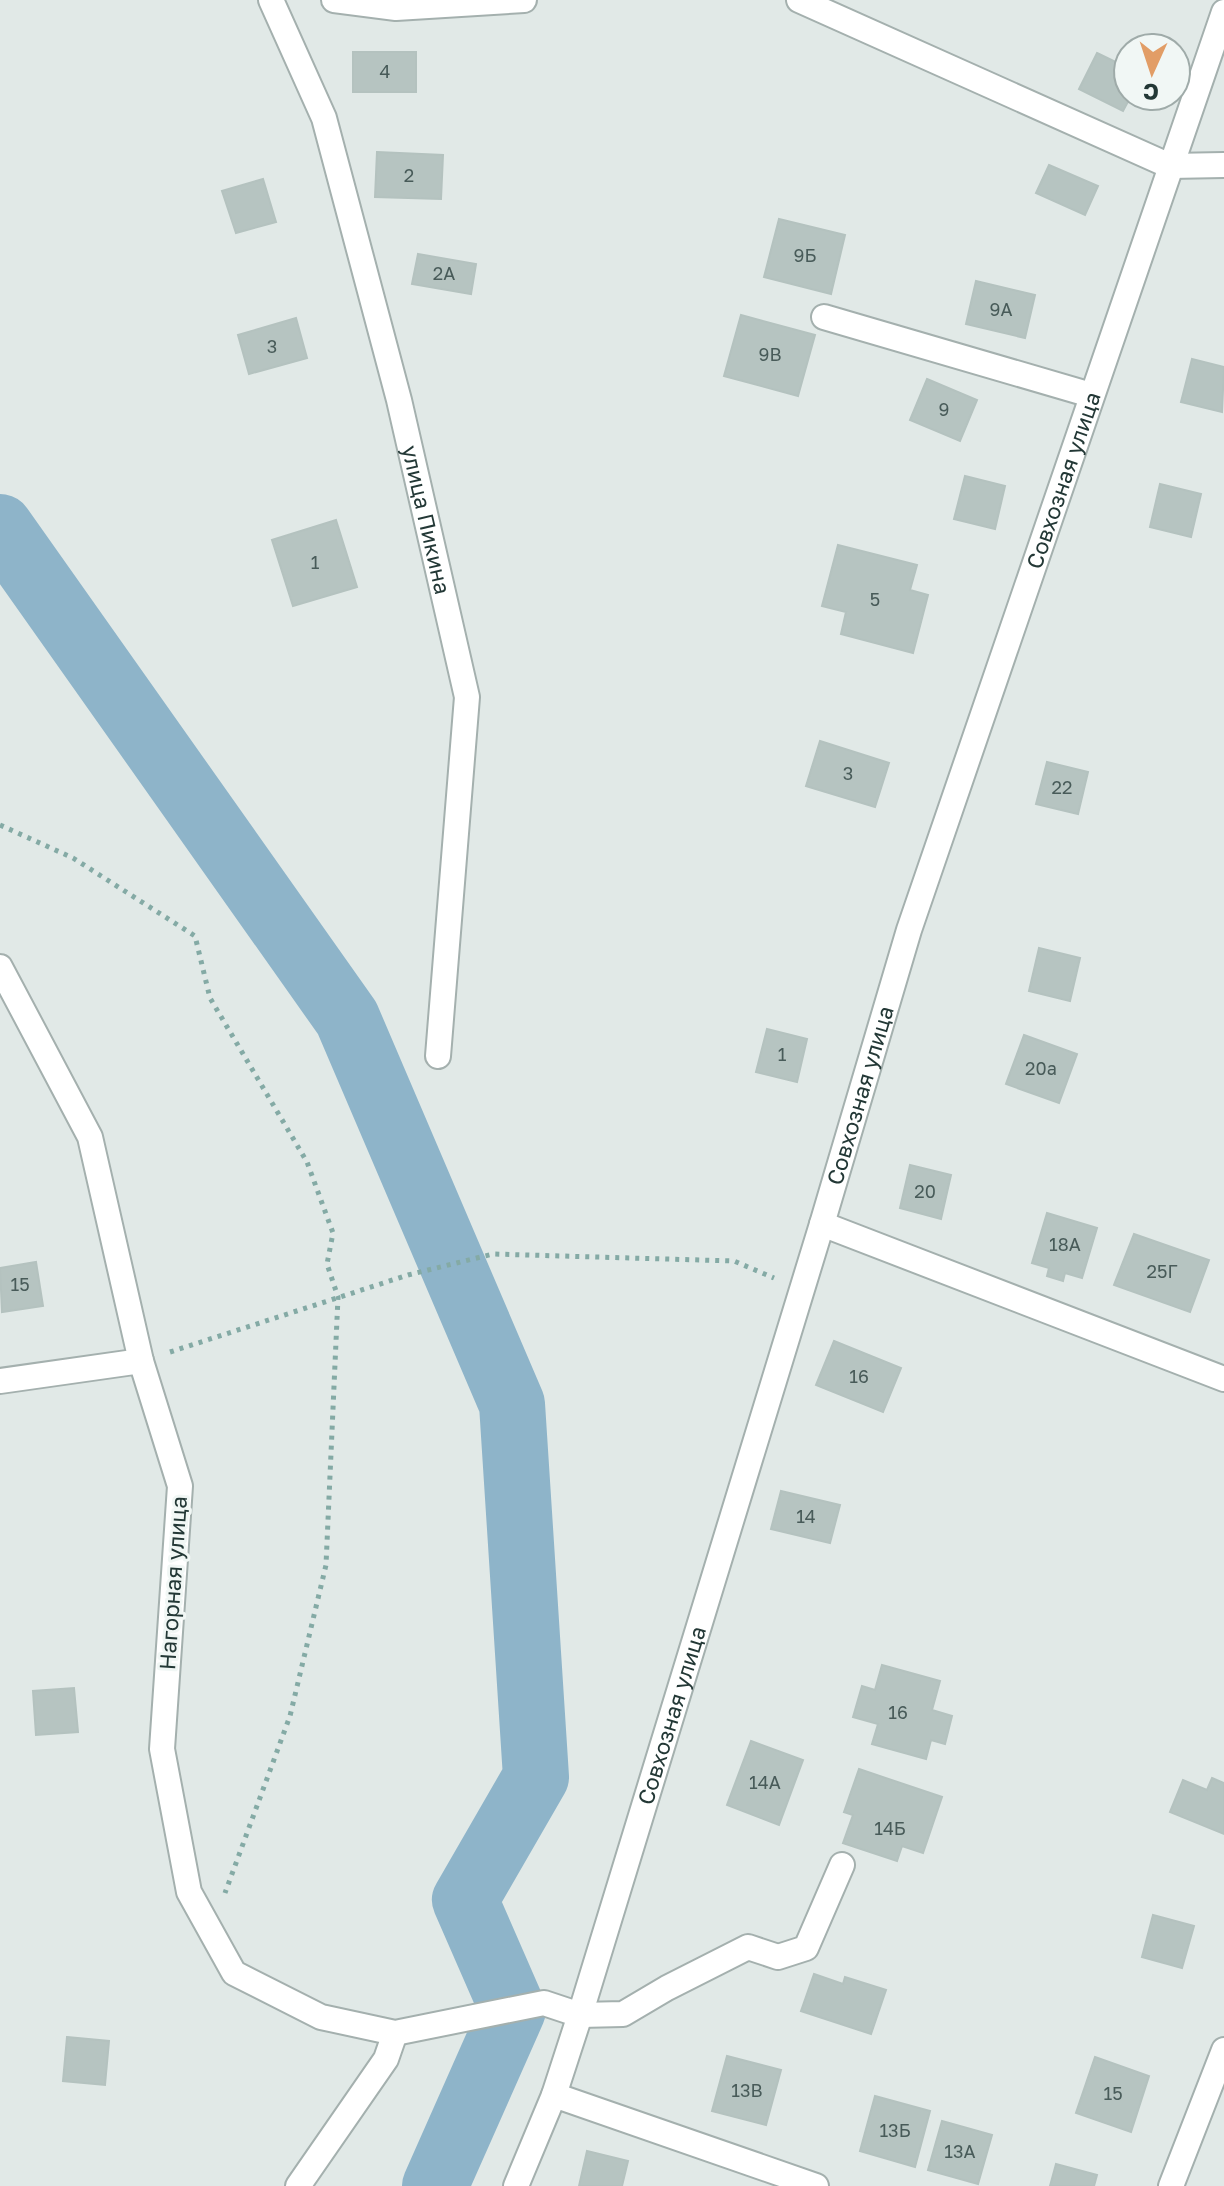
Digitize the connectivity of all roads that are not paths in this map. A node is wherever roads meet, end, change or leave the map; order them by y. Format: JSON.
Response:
{"nodes":[{"id":1,"x":271,"y":0,"type":"edge"},
{"id":2,"x":334,"y":0,"type":"edge"},
{"id":3,"x":524,"y":0,"type":"edge"},
{"id":4,"x":799,"y":0,"type":"edge"},
{"id":5,"x":1224,"y":12,"type":"edge"},
{"id":6,"x":1224,"y":165,"type":"edge"},
{"id":7,"x":1170,"y":166,"type":"junction"},
{"id":8,"x":824,"y":317,"type":"dead end"},
{"id":9,"x":1091,"y":395,"type":"junction"},
{"id":10,"x":0,"y":967,"type":"edge"},
{"id":11,"x":438,"y":1056,"type":"dead end"},
{"id":12,"x":822,"y":1224,"type":"junction"},
{"id":13,"x":141,"y":1361,"type":"junction"},
{"id":14,"x":1224,"y":1379,"type":"edge"},
{"id":15,"x":0,"y":1381,"type":"edge"},
{"id":16,"x":842,"y":1865,"type":"dead end"},
{"id":17,"x":580,"y":2015,"type":"junction"},
{"id":18,"x":395,"y":2033,"type":"junction"},
{"id":19,"x":1224,"y":2050,"type":"edge"},
{"id":20,"x":554,"y":2095,"type":"junction"},
{"id":21,"x":298,"y":2186,"type":"edge"},
{"id":22,"x":516,"y":2186,"type":"edge"},
{"id":23,"x":816,"y":2186,"type":"edge"},
{"id":24,"x":1171,"y":2186,"type":"edge"}],
"edges":[{"from":1,"to":11,"type":"street","name":"улица Пикина"},
{"from":2,"to":3,"type":"street"},
{"from":4,"to":7,"type":"street"},
{"from":5,"to":7,"type":"street","name":"Совхозная улица"},
{"from":6,"to":7,"type":"street"},
{"from":7,"to":9,"type":"street","name":"Совхозная улица"},
{"from":8,"to":9,"type":"street"},
{"from":9,"to":12,"type":"street","name":"Совхозная улица"},
{"from":10,"to":13,"type":"street","name":"Нагорная улица"},
{"from":12,"to":14,"type":"street"},
{"from":12,"to":17,"type":"street","name":"Совхозная улица"},
{"from":13,"to":15,"type":"street"},
{"from":13,"to":18,"type":"street","name":"Нагорная улица"},
{"from":16,"to":17,"type":"street"},
{"from":17,"to":18,"type":"street","name":"Нагорная улица"},
{"from":17,"to":20,"type":"street","name":"Совхозная улица"},
{"from":18,"to":21,"type":"street"},
{"from":19,"to":24,"type":"street"},
{"from":20,"to":22,"type":"street","name":"Совхозная улица"},
{"from":20,"to":23,"type":"street"}]}
